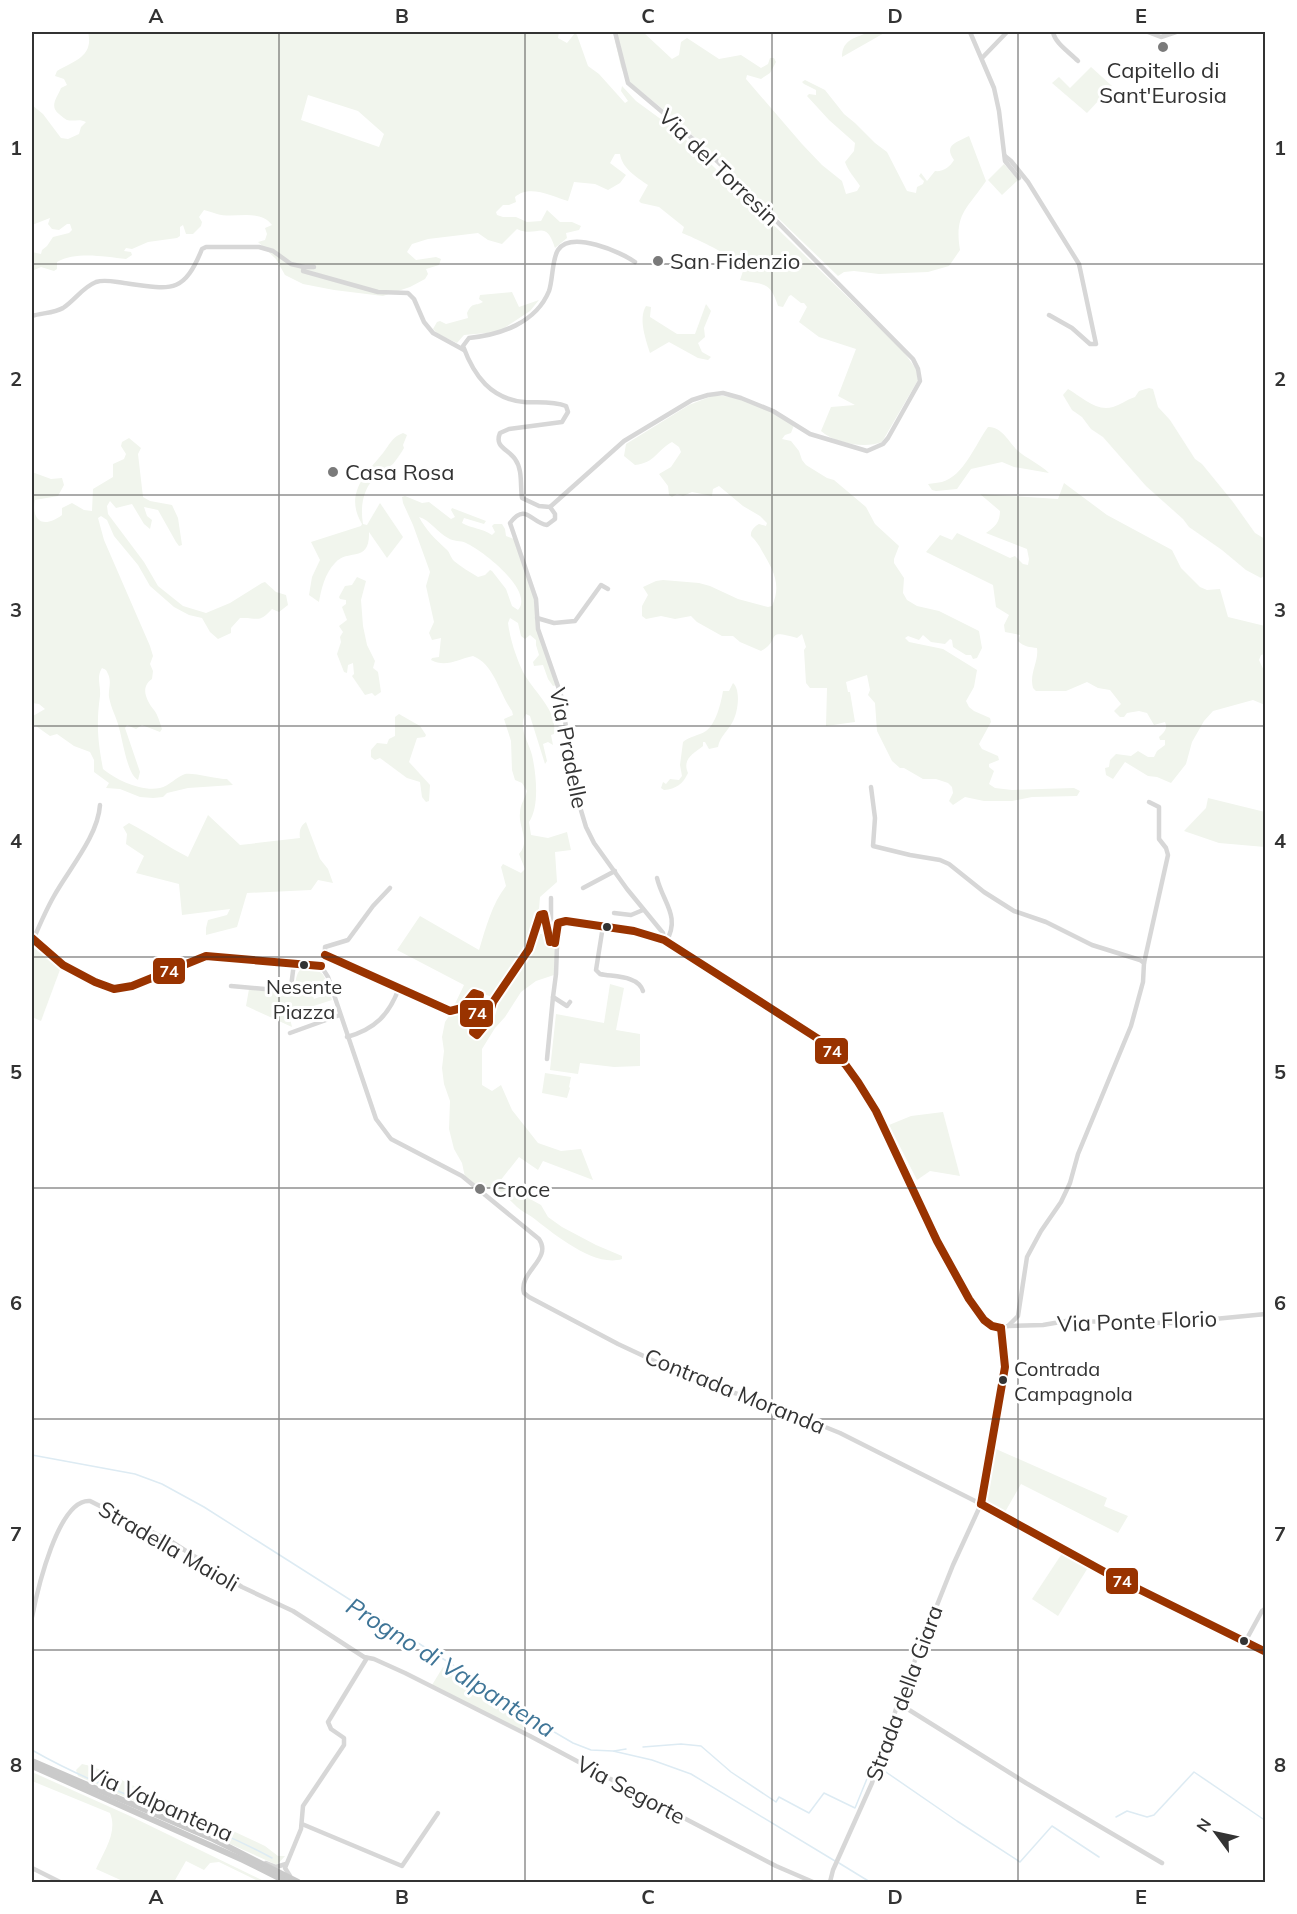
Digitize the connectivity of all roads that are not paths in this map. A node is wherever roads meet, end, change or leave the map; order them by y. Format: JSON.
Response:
{"nodes":[{"id":1,"x":615,"y":32,"type":"edge"},
{"id":2,"x":970,"y":32,"type":"edge"},
{"id":3,"x":1007,"y":32,"type":"edge"},
{"id":4,"x":1053,"y":32,"type":"edge"},
{"id":5,"x":1148,"y":32,"type":"edge"},
{"id":6,"x":1176,"y":32,"type":"edge"},
{"id":7,"x":982,"y":58,"type":"junction"},
{"id":8,"x":1078,"y":61,"type":"dead end"},
{"id":9,"x":1005,"y":156,"type":"junction"},
{"id":10,"x":1019,"y":178,"type":"dead end"},
{"id":11,"x":635,"y":262,"type":"dead end"},
{"id":12,"x":304,"y":267,"type":"junction"},
{"id":13,"x":314,"y":267,"type":"dead end"},
{"id":14,"x":1050,"y":315,"type":"dead end"},
{"id":15,"x":32,"y":316,"type":"edge"},
{"id":16,"x":464,"y":350,"type":"junction"},
{"id":17,"x":550,"y":507,"type":"junction"},
{"id":18,"x":608,"y":589,"type":"dead end"},
{"id":19,"x":537,"y":618,"type":"junction"},
{"id":20,"x":871,"y":787,"type":"dead end"},
{"id":21,"x":1149,"y":802,"type":"dead end"},
{"id":22,"x":100,"y":805,"type":"dead end"},
{"id":23,"x":615,"y":871,"type":"junction"},
{"id":24,"x":657,"y":878,"type":"dead end"},
{"id":25,"x":390,"y":888,"type":"dead end"},
{"id":26,"x":583,"y":888,"type":"dead end"},
{"id":27,"x":551,"y":898,"type":"dead end"},
{"id":28,"x":643,"y":910,"type":"junction"},
{"id":29,"x":614,"y":913,"type":"dead end"},
{"id":30,"x":603,"y":926,"type":"junction"},
{"id":31,"x":556,"y":927,"type":"junction"},
{"id":32,"x":33,"y":938,"type":"edge"},
{"id":33,"x":665,"y":941,"type":"junction"},
{"id":34,"x":555,"y":943,"type":"junction"},
{"id":35,"x":325,"y":955,"type":"junction"},
{"id":36,"x":294,"y":963,"type":"junction"},
{"id":37,"x":1144,"y":963,"type":"junction"},
{"id":38,"x":321,"y":966,"type":"junction"},
{"id":39,"x":231,"y":986,"type":"dead end"},
{"id":40,"x":399,"y":988,"type":"junction"},
{"id":41,"x":643,"y":990,"type":"dead end"},
{"id":42,"x":553,"y":997,"type":"junction"},
{"id":43,"x":570,"y":1002,"type":"dead end"},
{"id":44,"x":340,"y":1015,"type":"junction"},
{"id":45,"x":290,"y":1034,"type":"dead end"},
{"id":46,"x":347,"y":1037,"type":"junction"},
{"id":47,"x":547,"y":1059,"type":"dead end"},
{"id":48,"x":1266,"y":1314,"type":"edge"},
{"id":49,"x":1008,"y":1326,"type":"junction"},
{"id":50,"x":1001,"y":1328,"type":"junction"},
{"id":51,"x":981,"y":1504,"type":"junction"},
{"id":52,"x":1266,"y":1608,"type":"edge"},
{"id":53,"x":32,"y":1617,"type":"edge"},
{"id":54,"x":1245,"y":1642,"type":"junction"},
{"id":55,"x":1266,"y":1652,"type":"edge"},
{"id":56,"x":367,"y":1658,"type":"junction"},
{"id":57,"x":898,"y":1703,"type":"junction"},
{"id":58,"x":32,"y":1761,"type":"edge"},
{"id":59,"x":32,"y":1766,"type":"edge"},
{"id":60,"x":438,"y":1813,"type":"dead end"},
{"id":61,"x":302,"y":1824,"type":"junction"},
{"id":62,"x":248,"y":1857,"type":"junction"},
{"id":63,"x":1162,"y":1863,"type":"dead end"},
{"id":64,"x":286,"y":1864,"type":"junction"},
{"id":65,"x":32,"y":1868,"type":"edge"},
{"id":66,"x":272,"y":1875,"type":"junction"},
{"id":67,"x":60,"y":1882,"type":"edge"},
{"id":68,"x":276,"y":1882,"type":"edge"},
{"id":69,"x":287,"y":1882,"type":"edge"},
{"id":70,"x":298,"y":1882,"type":"edge"},
{"id":71,"x":813,"y":1882,"type":"edge"},
{"id":72,"x":830,"y":1882,"type":"edge"}],
"edges":[{"from":1,"to":17,"type":"street","name":"Via del Torresin"},
{"from":2,"to":7,"type":"street"},
{"from":3,"to":7,"type":"street"},
{"from":4,"to":8,"type":"street"},
{"from":5,"to":6,"type":"street"},
{"from":7,"to":9,"type":"street"},
{"from":9,"to":10,"type":"street"},
{"from":9,"to":14,"type":"street"},
{"from":11,"to":16,"type":"street"},
{"from":12,"to":13,"type":"street"},
{"from":12,"to":15,"type":"street"},
{"from":12,"to":16,"type":"street"},
{"from":16,"to":17,"type":"street"},
{"from":17,"to":19,"type":"street","name":"Via Pradelle"},
{"from":18,"to":19,"type":"street"},
{"from":19,"to":23,"type":"street","name":"Via Pradelle"},
{"from":20,"to":37,"type":"street"},
{"from":21,"to":37,"type":"street"},
{"from":22,"to":32,"type":"street"},
{"from":23,"to":26,"type":"street"},
{"from":23,"to":28,"type":"street","name":"Via Pradelle"},
{"from":24,"to":33,"type":"street"},
{"from":25,"to":35,"type":"street"},
{"from":27,"to":31,"type":"street"},
{"from":28,"to":29,"type":"street"},
{"from":28,"to":33,"type":"street","name":"Via Pradelle"},
{"from":30,"to":31,"type":"street"},
{"from":30,"to":33,"type":"street"},
{"from":30,"to":41,"type":"street"},
{"from":31,"to":34,"type":"street"},
{"from":32,"to":36,"type":"street"},
{"from":33,"to":50,"type":"street"},
{"from":34,"to":40,"type":"street"},
{"from":34,"to":42,"type":"street"},
{"from":35,"to":38,"type":"street"},
{"from":35,"to":40,"type":"street"},
{"from":36,"to":38,"type":"street"},
{"from":36,"to":39,"type":"street"},
{"from":37,"to":49,"type":"street"},
{"from":38,"to":44,"type":"street"},
{"from":40,"to":46,"type":"street"},
{"from":42,"to":43,"type":"street"},
{"from":42,"to":47,"type":"street"},
{"from":44,"to":45,"type":"street"},
{"from":44,"to":46,"type":"street"},
{"from":46,"to":51,"type":"street","name":"Contrada Moranda"},
{"from":48,"to":49,"type":"street","name":"Via Ponte Florio"},
{"from":49,"to":50,"type":"street"},
{"from":50,"to":51,"type":"street"},
{"from":51,"to":54,"type":"street","name":"Contrada Moranda"},
{"from":51,"to":57,"type":"street","name":"Strada della Giara"},
{"from":52,"to":54,"type":"street"},
{"from":53,"to":56,"type":"street","name":"Stradella Maioli"},
{"from":54,"to":55,"type":"street","name":"Contrada Moranda"},
{"from":56,"to":61,"type":"street"},
{"from":56,"to":71,"type":"street","name":"Via Segorte"},
{"from":57,"to":63,"type":"street"},
{"from":57,"to":72,"type":"street","name":"Strada della Giara"},
{"from":58,"to":62,"type":"main road","name":"Via Valpantena"},
{"from":59,"to":66,"type":"main road","name":"Via Valpantena"},
{"from":60,"to":61,"type":"street"},
{"from":61,"to":64,"type":"street"},
{"from":62,"to":64,"type":"street","name":"Via Valpantena"},
{"from":62,"to":70,"type":"main road","name":"Via Valpantena"},
{"from":64,"to":70,"type":"street","name":"Via Valpantena"},
{"from":65,"to":67,"type":"street"},
{"from":66,"to":68,"type":"street"},
{"from":66,"to":69,"type":"main road","name":"Via Valpantena"},
{"from":68,"to":69,"type":"street"}]}
